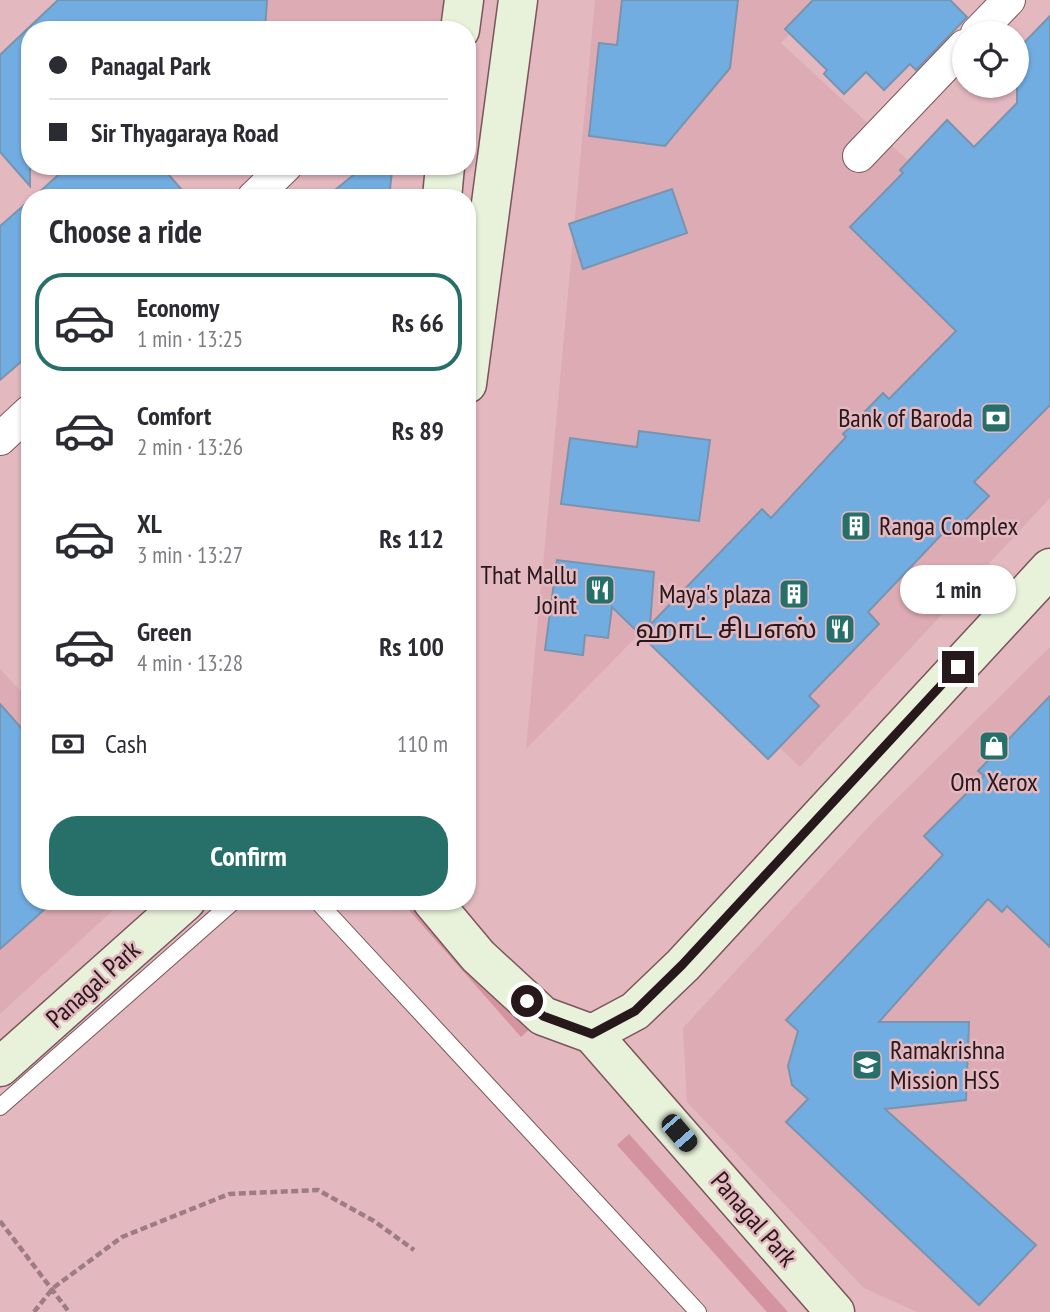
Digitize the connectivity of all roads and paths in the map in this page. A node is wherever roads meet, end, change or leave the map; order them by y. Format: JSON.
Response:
{"nodes":[{"id":1,"x":464,"y":0,"type":"edge"},
{"id":2,"x":518,"y":0,"type":"edge"},
{"id":3,"x":1009,"y":0,"type":"edge"},
{"id":4,"x":461,"y":21,"type":"edge"},
{"id":5,"x":989,"y":21,"type":"edge"},
{"id":6,"x":952,"y":59,"type":"edge"},
{"id":7,"x":859,"y":156,"type":"dead end"},
{"id":8,"x":277,"y":175,"type":"edge"},
{"id":9,"x":262,"y":189,"type":"edge"},
{"id":10,"x":476,"y":316,"type":"edge"},
{"id":11,"x":21,"y":419,"type":"edge"},
{"id":12,"x":0,"y":439,"type":"edge"},
{"id":13,"x":1050,"y":568,"type":"edge"},
{"id":14,"x":176,"y":910,"type":"edge"},
{"id":15,"x":224,"y":910,"type":"edge"},
{"id":16,"x":325,"y":910,"type":"edge"},
{"id":17,"x":440,"y":910,"type":"edge"},
{"id":18,"x":592,"y":1034,"type":"junction"},
{"id":19,"x":0,"y":1067,"type":"edge"},
{"id":20,"x":0,"y":1107,"type":"edge"},
{"id":21,"x":0,"y":1221,"type":"edge"},
{"id":22,"x":414,"y":1250,"type":"dead end"},
{"id":23,"x":53,"y":1288,"type":"junction"},
{"id":24,"x":34,"y":1312,"type":"edge"},
{"id":25,"x":69,"y":1312,"type":"edge"},
{"id":26,"x":698,"y":1312,"type":"edge"},
{"id":27,"x":835,"y":1312,"type":"edge"}],
"edges":[{"from":1,"to":4,"type":"main road"},
{"from":2,"to":10,"type":"main road"},
{"from":3,"to":5,"type":"street"},
{"from":6,"to":7,"type":"street"},
{"from":8,"to":9,"type":"street"},
{"from":11,"to":12,"type":"street"},
{"from":13,"to":18,"type":"main road"},
{"from":14,"to":19,"type":"main road","name":"Panagal Park"},
{"from":15,"to":20,"type":"lane"},
{"from":16,"to":26,"type":"lane"},
{"from":17,"to":18,"type":"main road","name":"Panagal Park"},
{"from":18,"to":27,"type":"main road","name":"Panagal Park"},
{"from":21,"to":23,"type":"path"},
{"from":22,"to":23,"type":"path"},
{"from":23,"to":24,"type":"path"},
{"from":23,"to":25,"type":"path"}]}
